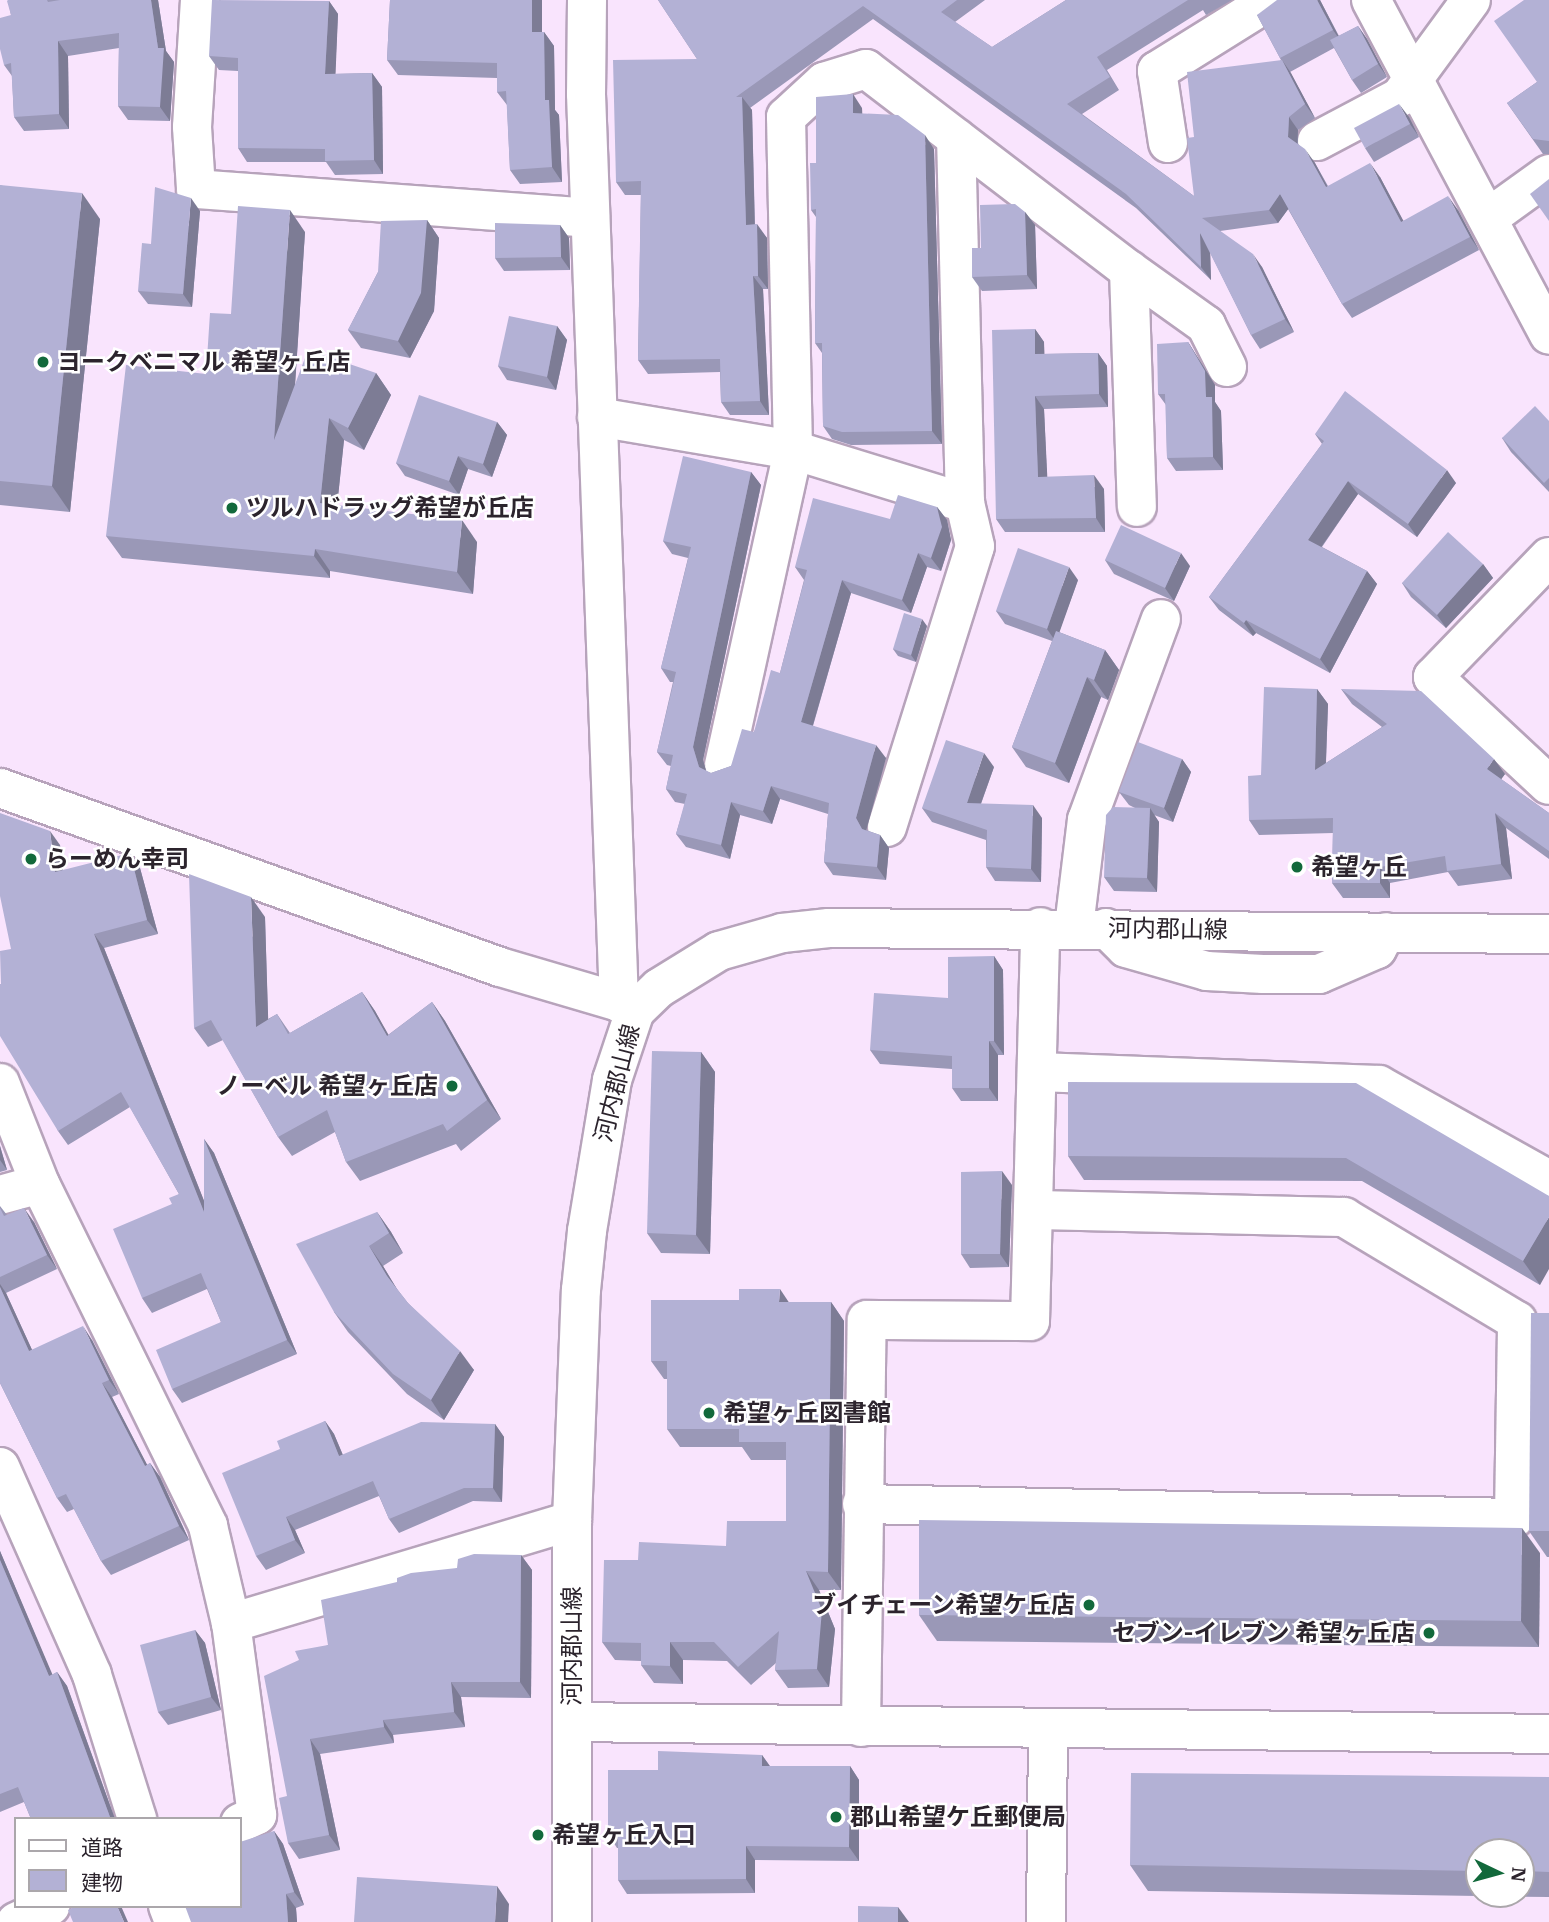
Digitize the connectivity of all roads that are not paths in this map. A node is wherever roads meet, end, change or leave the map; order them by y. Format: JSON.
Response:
{"nodes":[{"id":1,"x":200,"y":0,"type":"edge"},
{"id":2,"x":587,"y":0,"type":"edge"},
{"id":3,"x":1271,"y":0,"type":"edge"},
{"id":4,"x":1371,"y":0,"type":"edge"},
{"id":5,"x":1471,"y":0,"type":"edge"},
{"id":6,"x":1415,"y":78,"type":"junction"},
{"id":7,"x":956,"y":138,"type":"junction"},
{"id":8,"x":1317,"y":141,"type":"dead end"},
{"id":9,"x":1168,"y":143,"type":"dead end"},
{"id":10,"x":1549,"y":174,"type":"edge"},
{"id":11,"x":590,"y":218,"type":"junction"},
{"id":12,"x":1488,"y":218,"type":"junction"},
{"id":13,"x":1129,"y":270,"type":"junction"},
{"id":14,"x":1544,"y":311,"type":"edge"},
{"id":15,"x":1227,"y":367,"type":"dead end"},
{"id":16,"x":597,"y":416,"type":"junction"},
{"id":17,"x":793,"y":450,"type":"junction"},
{"id":18,"x":965,"y":502,"type":"junction"},
{"id":19,"x":1138,"y":507,"type":"dead end"},
{"id":20,"x":1549,"y":557,"type":"edge"},
{"id":21,"x":1161,"y":619,"type":"dead end"},
{"id":22,"x":724,"y":765,"type":"edge"},
{"id":23,"x":1549,"y":785,"type":"edge"},
{"id":24,"x":0,"y":788,"type":"edge"},
{"id":25,"x":887,"y":827,"type":"dead end"},
{"id":26,"x":1073,"y":927,"type":"junction"},
{"id":27,"x":1549,"y":934,"type":"edge"},
{"id":28,"x":627,"y":1006,"type":"junction"},
{"id":29,"x":1038,"y":1072,"type":"junction"},
{"id":30,"x":0,"y":1083,"type":"edge"},
{"id":31,"x":1549,"y":1180,"type":"edge"},
{"id":32,"x":40,"y":1184,"type":"junction"},
{"id":33,"x":0,"y":1195,"type":"edge"},
{"id":34,"x":1035,"y":1210,"type":"junction"},
{"id":35,"x":0,"y":1466,"type":"edge"},
{"id":36,"x":862,"y":1504,"type":"junction"},
{"id":37,"x":572,"y":1521,"type":"junction"},
{"id":38,"x":231,"y":1623,"type":"junction"},
{"id":39,"x":572,"y":1722,"type":"junction"},
{"id":40,"x":861,"y":1727,"type":"junction"},
{"id":41,"x":1048,"y":1728,"type":"junction"},
{"id":42,"x":1549,"y":1734,"type":"edge"},
{"id":43,"x":136,"y":1817,"type":"edge"},
{"id":44,"x":242,"y":1822,"type":"edge"},
{"id":45,"x":46,"y":1908,"type":"edge"},
{"id":46,"x":16,"y":1922,"type":"edge"},
{"id":47,"x":572,"y":1922,"type":"edge"},
{"id":48,"x":1046,"y":1922,"type":"edge"}],
"edges":[{"from":1,"to":11,"type":"street"},
{"from":2,"to":11,"type":"street"},
{"from":3,"to":9,"type":"street"},
{"from":4,"to":6,"type":"street"},
{"from":5,"to":6,"type":"street"},
{"from":6,"to":8,"type":"street"},
{"from":6,"to":12,"type":"street"},
{"from":7,"to":13,"type":"street"},
{"from":7,"to":17,"type":"street"},
{"from":7,"to":18,"type":"street"},
{"from":10,"to":12,"type":"street"},
{"from":11,"to":16,"type":"street"},
{"from":12,"to":14,"type":"street"},
{"from":13,"to":15,"type":"street"},
{"from":13,"to":19,"type":"street"},
{"from":16,"to":17,"type":"street"},
{"from":16,"to":28,"type":"street"},
{"from":17,"to":18,"type":"street"},
{"from":17,"to":22,"type":"street"},
{"from":18,"to":25,"type":"street"},
{"from":20,"to":23,"type":"street"},
{"from":21,"to":26,"type":"street"},
{"from":24,"to":28,"type":"street"},
{"from":26,"to":27,"type":"street","name":"河内郡山線"},
{"from":26,"to":28,"type":"street","name":"河内郡山線"},
{"from":26,"to":29,"type":"street"},
{"from":28,"to":37,"type":"street","name":"河内郡山線"},
{"from":29,"to":31,"type":"street"},
{"from":29,"to":34,"type":"street"},
{"from":30,"to":32,"type":"street"},
{"from":32,"to":33,"type":"street"},
{"from":32,"to":38,"type":"street"},
{"from":34,"to":36,"type":"street"},
{"from":34,"to":36,"type":"street"},
{"from":35,"to":43,"type":"street"},
{"from":36,"to":40,"type":"street"},
{"from":37,"to":38,"type":"street"},
{"from":37,"to":39,"type":"street","name":"河内郡山線"},
{"from":38,"to":44,"type":"street"},
{"from":39,"to":40,"type":"street"},
{"from":39,"to":47,"type":"street","name":"河内郡山線"},
{"from":40,"to":41,"type":"street"},
{"from":41,"to":42,"type":"street"},
{"from":41,"to":48,"type":"street"},
{"from":45,"to":46,"type":"street"}]}
